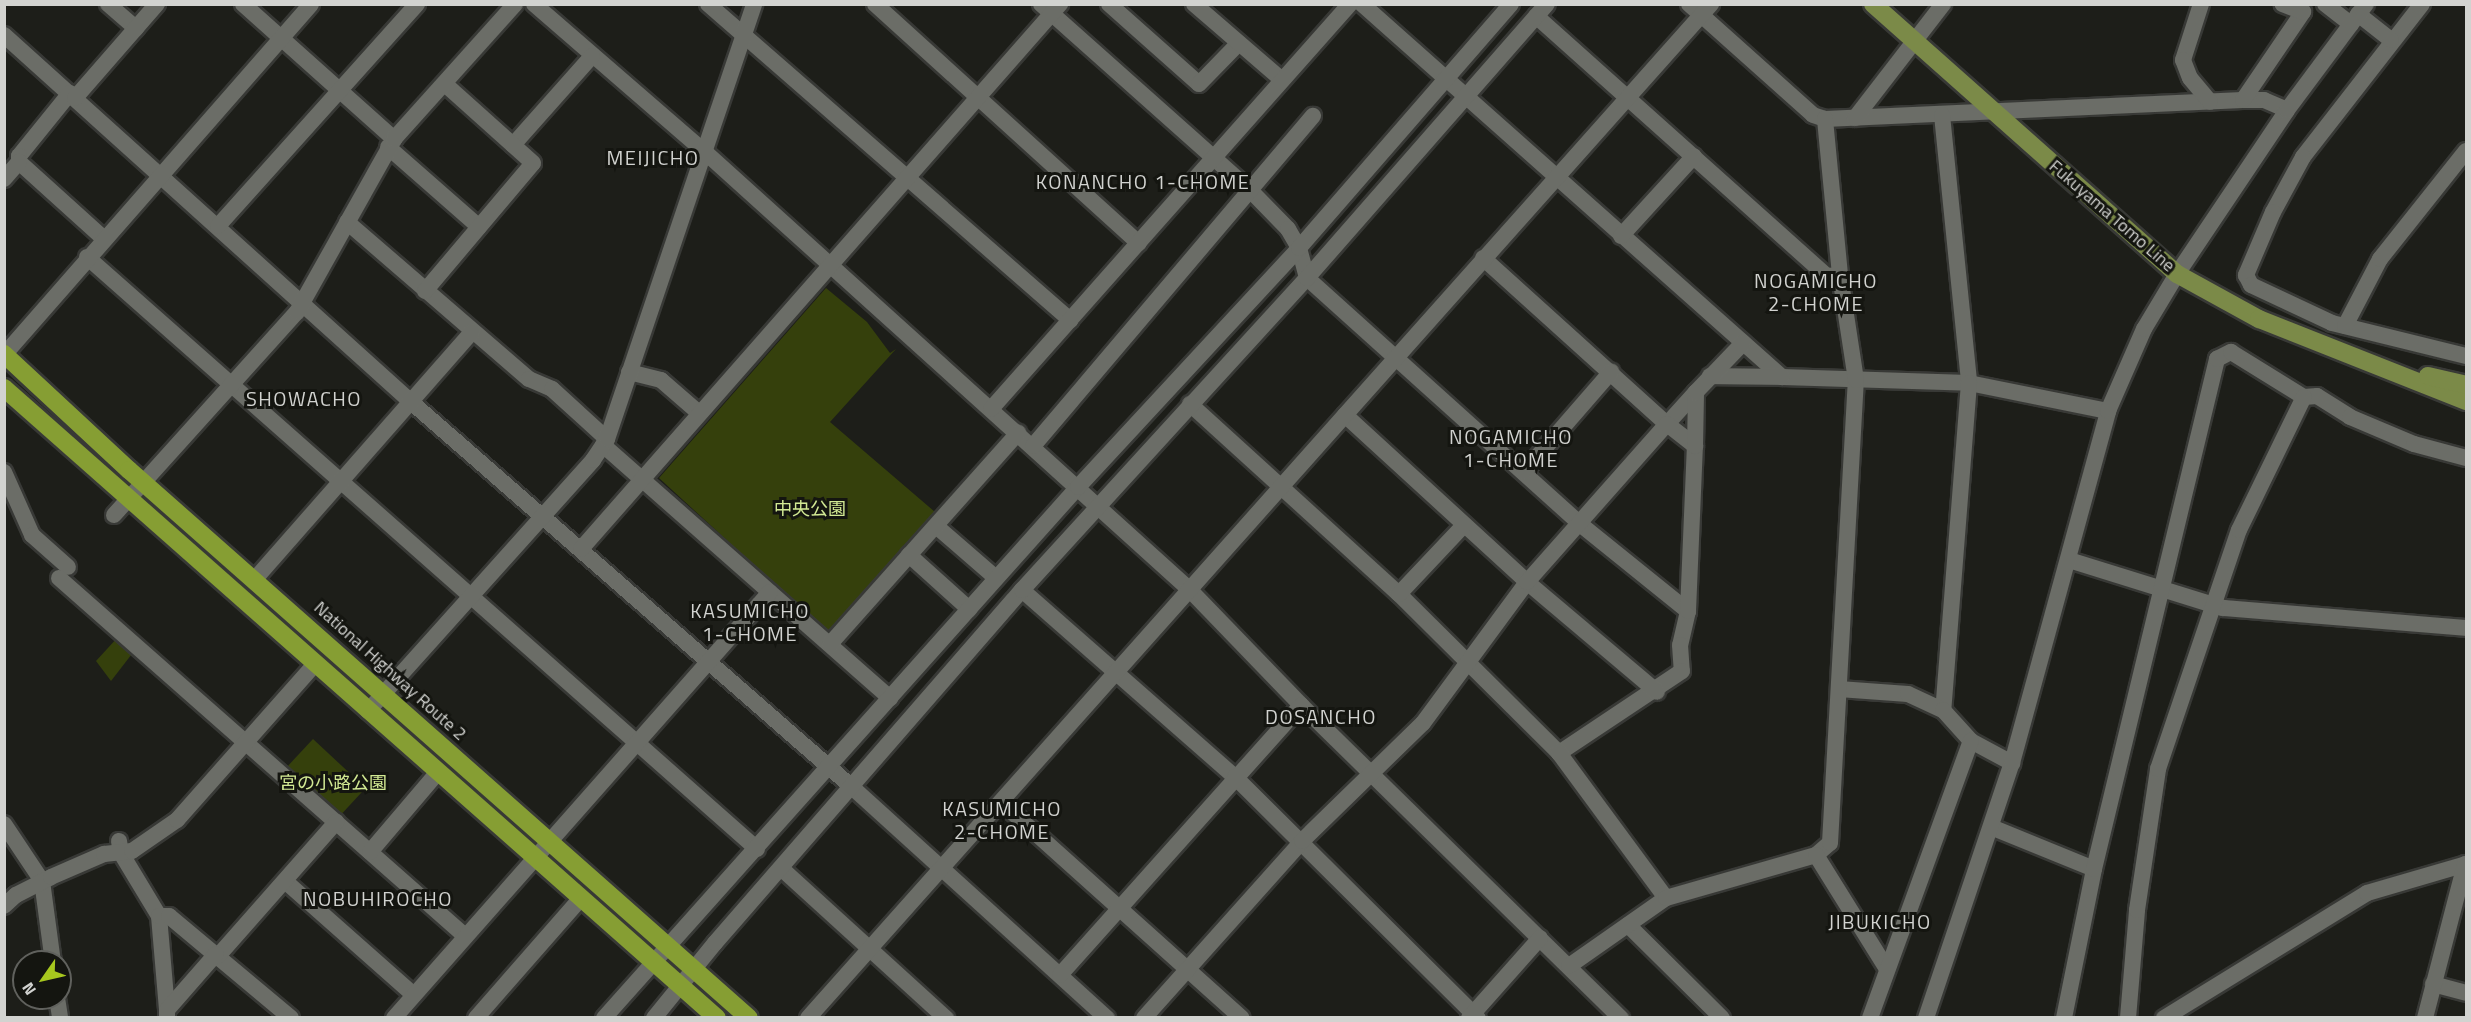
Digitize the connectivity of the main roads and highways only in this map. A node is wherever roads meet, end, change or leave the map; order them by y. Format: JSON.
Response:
{"nodes":[{"id":1,"x":1873,"y":4,"type":"edge"},
{"id":2,"x":5,"y":354,"type":"edge"},
{"id":3,"x":2388,"y":368,"type":"junction"},
{"id":4,"x":2466,"y":385,"type":"edge"},
{"id":5,"x":4,"y":388,"type":"edge"},
{"id":6,"x":2466,"y":401,"type":"edge"},
{"id":7,"x":717,"y":1017,"type":"edge"},
{"id":8,"x":749,"y":1017,"type":"edge"}],
"edges":[{"from":1,"to":3,"type":"main road","name":"Fukuyama Tomo Line"},
{"from":2,"to":8,"type":"highway","name":"National Highway Route 2"},
{"from":3,"to":4,"type":"main road","name":"Fukuyama Tomo Line"},
{"from":3,"to":6,"type":"main road","name":"Fukuyama Tomo Line"},
{"from":5,"to":7,"type":"highway"}]}
